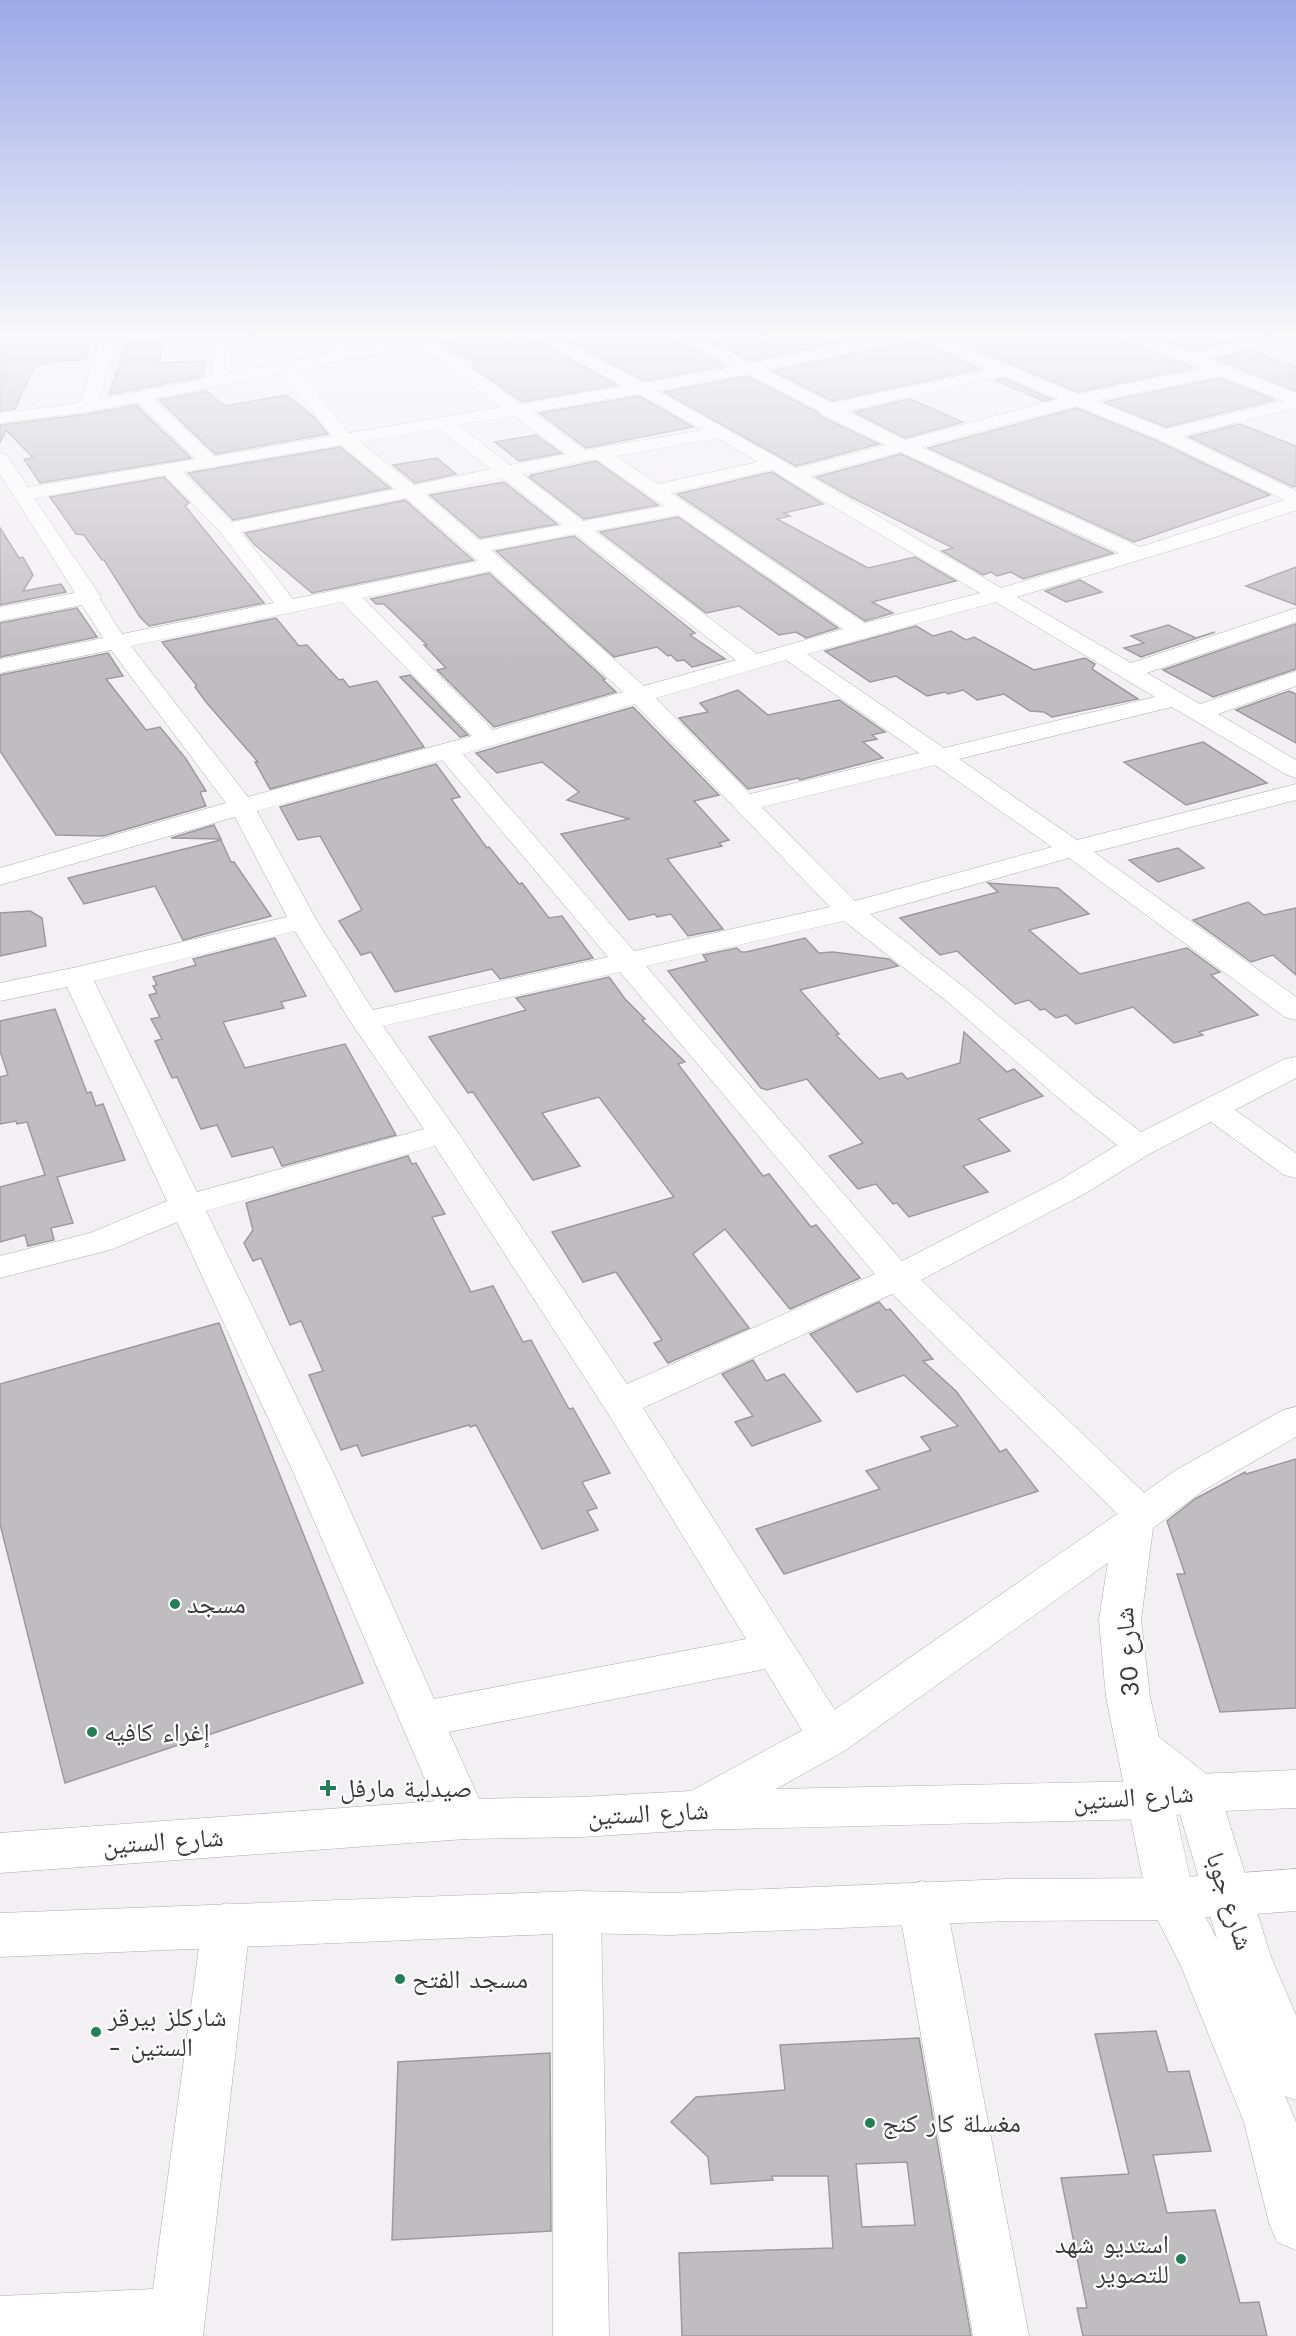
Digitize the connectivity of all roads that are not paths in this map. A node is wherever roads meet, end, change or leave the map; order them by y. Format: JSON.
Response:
{"nodes":[{"id":1,"x":190,"y":443,"type":"edge"},
{"id":2,"x":321,"y":443,"type":"edge"},
{"id":3,"x":349,"y":443,"type":"edge"},
{"id":4,"x":469,"y":443,"type":"edge"},
{"id":5,"x":571,"y":443,"type":"edge"},
{"id":6,"x":659,"y":443,"type":"edge"},
{"id":7,"x":739,"y":443,"type":"edge"},
{"id":8,"x":897,"y":443,"type":"edge"},
{"id":9,"x":914,"y":443,"type":"edge"},
{"id":10,"x":1182,"y":443,"type":"edge"},
{"id":11,"x":903,"y":446,"type":"junction"},
{"id":12,"x":591,"y":455,"type":"junction"},
{"id":13,"x":210,"y":462,"type":"junction"},
{"id":14,"x":169,"y":469,"type":"junction"},
{"id":15,"x":784,"y":470,"type":"junction"},
{"id":16,"x":507,"y":472,"type":"junction"},
{"id":17,"x":9,"y":479,"type":"edge"},
{"id":18,"x":410,"y":491,"type":"junction"},
{"id":19,"x":654,"y":491,"type":"junction"},
{"id":20,"x":1296,"y":498,"type":"edge"},
{"id":21,"x":1296,"y":503,"type":"edge"},
{"id":22,"x":680,"y":509,"type":"junction"},
{"id":23,"x":579,"y":527,"type":"junction"},
{"id":24,"x":228,"y":529,"type":"junction"},
{"id":25,"x":475,"y":547,"type":"junction"},
{"id":26,"x":1138,"y":554,"type":"junction"},
{"id":27,"x":494,"y":564,"type":"junction"},
{"id":28,"x":347,"y":594,"type":"junction"},
{"id":29,"x":999,"y":595,"type":"junction"},
{"id":30,"x":90,"y":597,"type":"junction"},
{"id":31,"x":288,"y":608,"type":"junction"},
{"id":32,"x":0,"y":614,"type":"edge"},
{"id":33,"x":1296,"y":615,"type":"edge"},
{"id":34,"x":861,"y":631,"type":"junction"},
{"id":35,"x":117,"y":643,"type":"junction"},
{"id":36,"x":790,"y":653,"type":"junction"},
{"id":37,"x":754,"y":663,"type":"junction"},
{"id":38,"x":0,"y":666,"type":"edge"},
{"id":39,"x":1130,"y":671,"type":"junction"},
{"id":40,"x":1296,"y":678,"type":"edge"},
{"id":41,"x":640,"y":695,"type":"junction"},
{"id":42,"x":1176,"y":699,"type":"junction"},
{"id":43,"x":1200,"y":712,"type":"junction"},
{"id":44,"x":488,"y":739,"type":"junction"},
{"id":45,"x":447,"y":751,"type":"junction"},
{"id":46,"x":938,"y":755,"type":"junction"},
{"id":47,"x":1296,"y":770,"type":"edge"},
{"id":48,"x":1296,"y":792,"type":"edge"},
{"id":49,"x":745,"y":803,"type":"junction"},
{"id":50,"x":242,"y":807,"type":"junction"},
{"id":51,"x":1073,"y":849,"type":"junction"},
{"id":52,"x":1,"y":873,"type":"edge"},
{"id":53,"x":849,"y":910,"type":"junction"},
{"id":54,"x":303,"y":921,"type":"junction"},
{"id":55,"x":624,"y":960,"type":"junction"},
{"id":56,"x":77,"y":976,"type":"junction"},
{"id":57,"x":0,"y":992,"type":"edge"},
{"id":58,"x":1296,"y":1011,"type":"edge"},
{"id":59,"x":365,"y":1021,"type":"junction"},
{"id":60,"x":1296,"y":1066,"type":"edge"},
{"id":61,"x":1212,"y":1108,"type":"junction"},
{"id":62,"x":443,"y":1134,"type":"junction"},
{"id":63,"x":1139,"y":1146,"type":"junction"},
{"id":64,"x":1296,"y":1168,"type":"edge"},
{"id":65,"x":186,"y":1206,"type":"junction"},
{"id":66,"x":0,"y":1267,"type":"edge"},
{"id":67,"x":897,"y":1278,"type":"junction"},
{"id":68,"x":620,"y":1403,"type":"junction"},
{"id":69,"x":1296,"y":1420,"type":"edge"},
{"id":70,"x":1138,"y":1518,"type":"junction"},
{"id":71,"x":775,"y":1650,"type":"junction"},
{"id":72,"x":422,"y":1719,"type":"junction"},
{"id":73,"x":830,"y":1737,"type":"junction"},
{"id":74,"x":1138,"y":1746,"type":"junction"},
{"id":75,"x":1296,"y":1789,"type":"edge"},
{"id":76,"x":1197,"y":1793,"type":"junction"},
{"id":77,"x":1148,"y":1800,"type":"junction"},
{"id":78,"x":696,"y":1810,"type":"junction"},
{"id":79,"x":465,"y":1819,"type":"junction"},
{"id":80,"x":0,"y":1853,"type":"edge"},
{"id":81,"x":1296,"y":1890,"type":"edge"},
{"id":82,"x":1227,"y":1894,"type":"junction"},
{"id":83,"x":1171,"y":1899,"type":"junction"},
{"id":84,"x":922,"y":1902,"type":"junction"},
{"id":85,"x":577,"y":1912,"type":"junction"},
{"id":86,"x":226,"y":1925,"type":"junction"},
{"id":87,"x":0,"y":1935,"type":"edge"},
{"id":88,"x":1296,"y":2076,"type":"edge"},
{"id":89,"x":1296,"y":2223,"type":"edge"},
{"id":90,"x":0,"y":2324,"type":"edge"},
{"id":91,"x":176,"y":2326,"type":"edge"},
{"id":92,"x":581,"y":2336,"type":"edge"},
{"id":93,"x":1001,"y":2336,"type":"edge"}],
"edges":[{"from":1,"to":13,"type":"street"},
{"from":2,"to":13,"type":"street"},
{"from":3,"to":18,"type":"street"},
{"from":4,"to":16,"type":"street"},
{"from":5,"to":12,"type":"street"},
{"from":6,"to":12,"type":"street"},
{"from":7,"to":15,"type":"street"},
{"from":8,"to":11,"type":"street"},
{"from":9,"to":11,"type":"street"},
{"from":10,"to":20,"type":"street"},
{"from":11,"to":15,"type":"street"},
{"from":11,"to":26,"type":"street"},
{"from":12,"to":16,"type":"street"},
{"from":12,"to":19,"type":"street"},
{"from":13,"to":14,"type":"street"},
{"from":14,"to":17,"type":"street"},
{"from":14,"to":24,"type":"street"},
{"from":15,"to":19,"type":"street"},
{"from":15,"to":29,"type":"street"},
{"from":16,"to":18,"type":"street"},
{"from":16,"to":23,"type":"street"},
{"from":17,"to":30,"type":"street"},
{"from":18,"to":24,"type":"street"},
{"from":18,"to":25,"type":"street"},
{"from":19,"to":22,"type":"street"},
{"from":21,"to":26,"type":"street"},
{"from":22,"to":23,"type":"street"},
{"from":22,"to":34,"type":"street"},
{"from":23,"to":25,"type":"street"},
{"from":23,"to":37,"type":"street"},
{"from":24,"to":31,"type":"street"},
{"from":25,"to":27,"type":"street"},
{"from":26,"to":29,"type":"street"},
{"from":27,"to":28,"type":"street"},
{"from":27,"to":41,"type":"street"},
{"from":28,"to":31,"type":"street"},
{"from":28,"to":44,"type":"street"},
{"from":29,"to":34,"type":"street"},
{"from":29,"to":39,"type":"street"},
{"from":30,"to":32,"type":"street"},
{"from":30,"to":35,"type":"street"},
{"from":31,"to":35,"type":"street"},
{"from":33,"to":39,"type":"street"},
{"from":34,"to":36,"type":"street"},
{"from":35,"to":38,"type":"street"},
{"from":35,"to":50,"type":"street"},
{"from":36,"to":37,"type":"street"},
{"from":36,"to":46,"type":"street"},
{"from":37,"to":41,"type":"street"},
{"from":39,"to":42,"type":"street"},
{"from":40,"to":43,"type":"street"},
{"from":41,"to":44,"type":"street"},
{"from":41,"to":49,"type":"street"},
{"from":42,"to":43,"type":"street"},
{"from":42,"to":46,"type":"street"},
{"from":43,"to":47,"type":"street"},
{"from":44,"to":45,"type":"street"},
{"from":45,"to":50,"type":"street"},
{"from":45,"to":55,"type":"street"},
{"from":46,"to":49,"type":"street"},
{"from":46,"to":51,"type":"street"},
{"from":48,"to":51,"type":"street"},
{"from":49,"to":53,"type":"street"},
{"from":50,"to":52,"type":"street"},
{"from":50,"to":54,"type":"street"},
{"from":51,"to":53,"type":"street"},
{"from":51,"to":58,"type":"street"},
{"from":53,"to":55,"type":"street"},
{"from":53,"to":63,"type":"street"},
{"from":54,"to":56,"type":"street"},
{"from":54,"to":59,"type":"street"},
{"from":55,"to":59,"type":"street"},
{"from":55,"to":67,"type":"street"},
{"from":56,"to":57,"type":"street"},
{"from":56,"to":65,"type":"street"},
{"from":59,"to":62,"type":"street"},
{"from":60,"to":61,"type":"street"},
{"from":61,"to":63,"type":"street"},
{"from":61,"to":64,"type":"street"},
{"from":62,"to":65,"type":"street"},
{"from":62,"to":68,"type":"street"},
{"from":63,"to":67,"type":"street"},
{"from":65,"to":66,"type":"street"},
{"from":65,"to":72,"type":"street"},
{"from":67,"to":68,"type":"street"},
{"from":67,"to":70,"type":"street"},
{"from":68,"to":71,"type":"street"},
{"from":69,"to":70,"type":"street"},
{"from":70,"to":73,"type":"street"},
{"from":70,"to":74,"type":"street","name":"شارع 30"},
{"from":71,"to":72,"type":"street"},
{"from":71,"to":73,"type":"street"},
{"from":72,"to":79,"type":"street"},
{"from":73,"to":78,"type":"street"},
{"from":74,"to":76,"type":"street"},
{"from":74,"to":77,"type":"street","name":"شارع 30"},
{"from":75,"to":76,"type":"street","name":"شارع الستين"},
{"from":76,"to":77,"type":"street","name":"شارع الستين"},
{"from":76,"to":82,"type":"street","name":"شارع جوبا"},
{"from":77,"to":78,"type":"street","name":"شارع الستين"},
{"from":77,"to":83,"type":"street","name":"شارع 30"},
{"from":78,"to":79,"type":"street","name":"شارع الستين"},
{"from":79,"to":80,"type":"street","name":"شارع الستين"},
{"from":81,"to":82,"type":"street"},
{"from":82,"to":83,"type":"street"},
{"from":82,"to":88,"type":"street","name":"شارع جوبا"},
{"from":83,"to":84,"type":"street"},
{"from":83,"to":89,"type":"street","name":"شارع جوبا"},
{"from":84,"to":85,"type":"street"},
{"from":84,"to":93,"type":"street"},
{"from":85,"to":86,"type":"street"},
{"from":85,"to":92,"type":"street"},
{"from":86,"to":87,"type":"street"},
{"from":86,"to":91,"type":"street"},
{"from":90,"to":91,"type":"street"}]}
